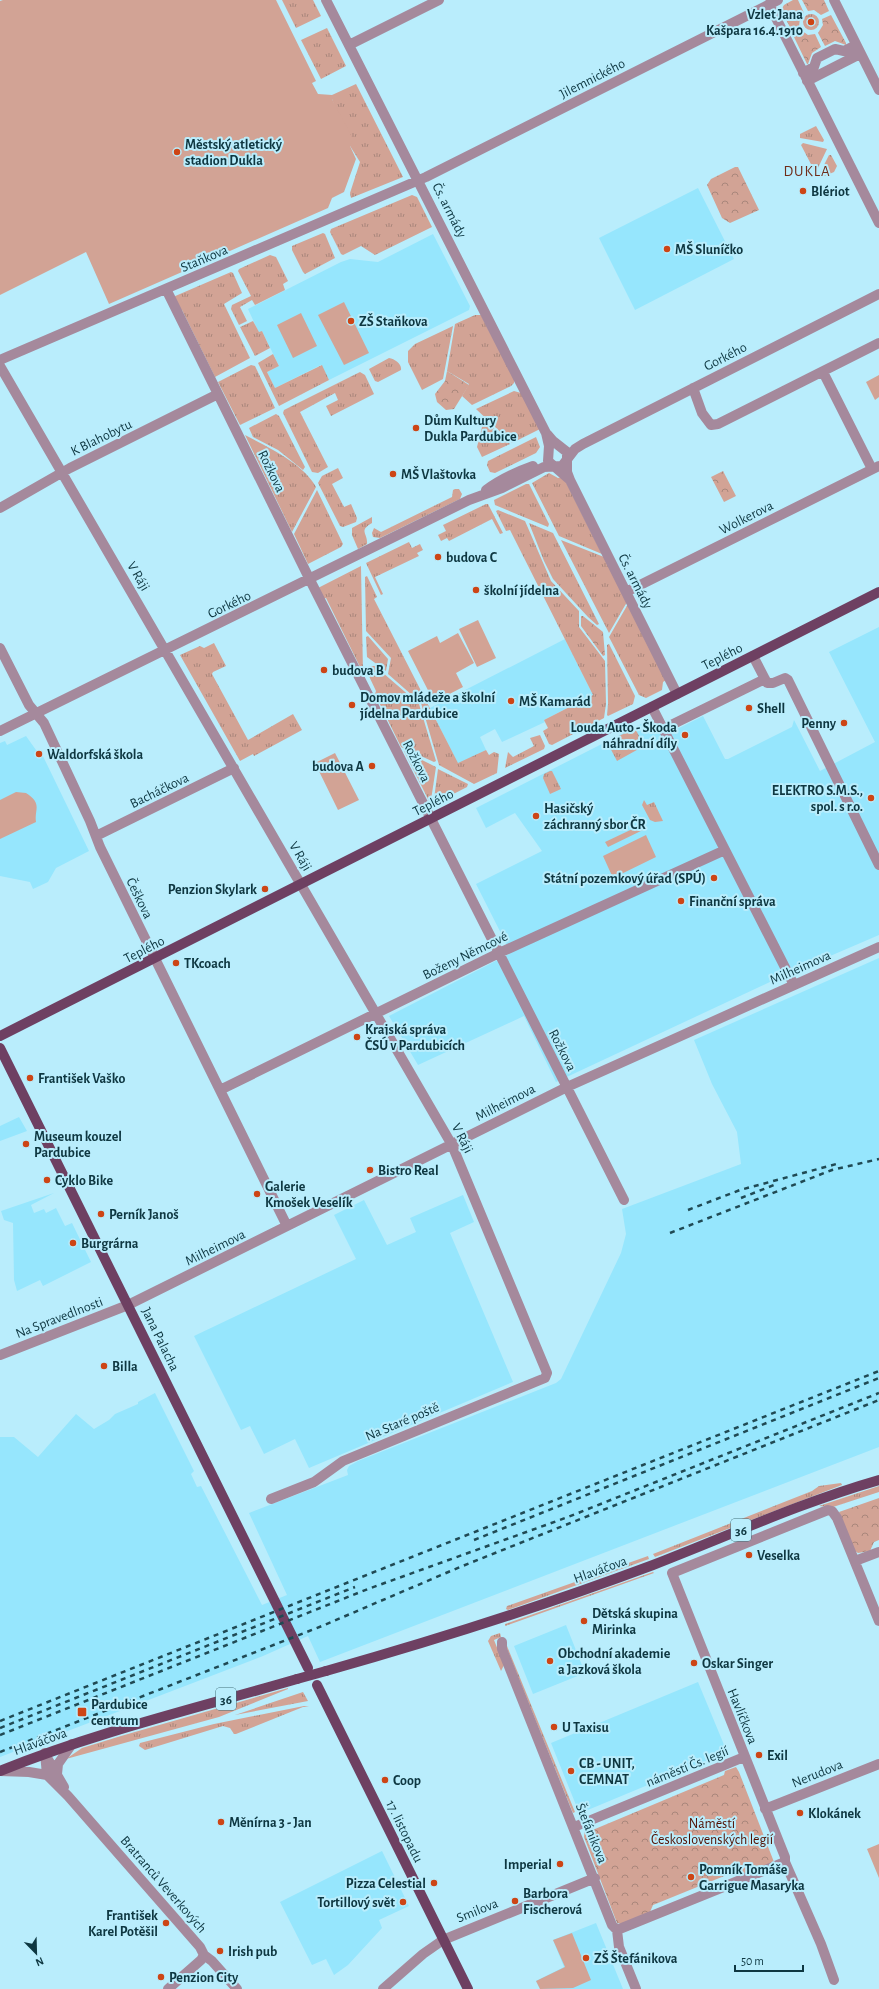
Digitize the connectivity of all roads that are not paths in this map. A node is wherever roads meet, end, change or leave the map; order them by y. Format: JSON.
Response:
{"nodes":[{"id":1,"x":326,"y":0,"type":"edge"},
{"id":2,"x":440,"y":0,"type":"edge"},
{"id":3,"x":834,"y":0,"type":"edge"},
{"id":4,"x":773,"y":2,"type":"edge"},
{"id":5,"x":349,"y":45,"type":"junction"},
{"id":6,"x":858,"y":49,"type":"junction"},
{"id":7,"x":805,"y":77,"type":"junction"},
{"id":8,"x":879,"y":90,"type":"edge"},
{"id":9,"x":419,"y":180,"type":"junction"},
{"id":10,"x":875,"y":206,"type":"edge"},
{"id":11,"x":878,"y":219,"type":"edge"},
{"id":12,"x":166,"y":290,"type":"junction"},
{"id":13,"x":879,"y":294,"type":"edge"},
{"id":14,"x":879,"y":343,"type":"edge"},
{"id":15,"x":0,"y":360,"type":"edge"},
{"id":16,"x":0,"y":366,"type":"edge"},
{"id":17,"x":823,"y":372,"type":"junction"},
{"id":18,"x":693,"y":388,"type":"junction"},
{"id":19,"x":218,"y":394,"type":"junction"},
{"id":20,"x":546,"y":433,"type":"junction"},
{"id":21,"x":583,"y":444,"type":"junction"},
{"id":22,"x":561,"y":447,"type":"junction"},
{"id":23,"x":548,"y":453,"type":"junction"},
{"id":24,"x":568,"y":460,"type":"junction"},
{"id":25,"x":554,"y":466,"type":"junction"},
{"id":26,"x":876,"y":468,"type":"edge"},
{"id":27,"x":62,"y":472,"type":"junction"},
{"id":28,"x":570,"y":480,"type":"junction"},
{"id":29,"x":470,"y":500,"type":"junction"},
{"id":30,"x":0,"y":508,"type":"edge"},
{"id":31,"x":310,"y":580,"type":"junction"},
{"id":32,"x":626,"y":592,"type":"junction"},
{"id":33,"x":879,"y":592,"type":"edge"},
{"id":34,"x":0,"y":648,"type":"edge"},
{"id":35,"x":165,"y":650,"type":"junction"},
{"id":36,"x":753,"y":656,"type":"junction"},
{"id":37,"x":765,"y":679,"type":"junction"},
{"id":38,"x":677,"y":694,"type":"junction"},
{"id":39,"x":652,"y":707,"type":"junction"},
{"id":40,"x":35,"y":713,"type":"junction"},
{"id":41,"x":662,"y":729,"type":"junction"},
{"id":42,"x":0,"y":730,"type":"edge"},
{"id":43,"x":234,"y":768,"type":"junction"},
{"id":44,"x":431,"y":818,"type":"junction"},
{"id":45,"x":96,"y":836,"type":"junction"},
{"id":46,"x":725,"y":850,"type":"junction"},
{"id":47,"x":879,"y":865,"type":"edge"},
{"id":48,"x":302,"y":885,"type":"junction"},
{"id":49,"x":879,"y":947,"type":"edge"},
{"id":50,"x":499,"y":953,"type":"junction"},
{"id":51,"x":154,"y":960,"type":"junction"},
{"id":52,"x":794,"y":985,"type":"junction"},
{"id":53,"x":376,"y":1014,"type":"junction"},
{"id":54,"x":0,"y":1036,"type":"edge"},
{"id":55,"x":0,"y":1048,"type":"edge"},
{"id":56,"x":567,"y":1087,"type":"junction"},
{"id":57,"x":220,"y":1090,"type":"junction"},
{"id":58,"x":452,"y":1144,"type":"junction"},
{"id":59,"x":624,"y":1200,"type":"dead end"},
{"id":60,"x":287,"y":1226,"type":"junction"},
{"id":61,"x":128,"y":1306,"type":"junction"},
{"id":62,"x":0,"y":1355,"type":"edge"},
{"id":63,"x":547,"y":1376,"type":"joint"},
{"id":64,"x":879,"y":1480,"type":"edge"},
{"id":65,"x":271,"y":1499,"type":"dead end"},
{"id":66,"x":879,"y":1552,"type":"edge"},
{"id":67,"x":855,"y":1561,"type":"junction"},
{"id":68,"x":879,"y":1621,"type":"edge"},
{"id":69,"x":502,"y":1642,"type":"dead end"},
{"id":70,"x":308,"y":1668,"type":"dead end"},
{"id":71,"x":317,"y":1685,"type":"dead end"},
{"id":72,"x":72,"y":1744,"type":"junction"},
{"id":73,"x":45,"y":1753,"type":"junction"},
{"id":74,"x":744,"y":1758,"type":"junction"},
{"id":75,"x":879,"y":1764,"type":"edge"},
{"id":76,"x":0,"y":1771,"type":"edge"},
{"id":77,"x":57,"y":1774,"type":"junction"},
{"id":78,"x":47,"y":1775,"type":"junction"},
{"id":79,"x":68,"y":1796,"type":"junction"},
{"id":80,"x":765,"y":1809,"type":"junction"},
{"id":81,"x":574,"y":1827,"type":"junction"},
{"id":82,"x":785,"y":1862,"type":"junction"},
{"id":83,"x":595,"y":1878,"type":"junction"},
{"id":84,"x":617,"y":1930,"type":"junction"},
{"id":85,"x":443,"y":1940,"type":"junction"},
{"id":86,"x":204,"y":1955,"type":"junction"},
{"id":87,"x":834,"y":1980,"type":"dead end"},
{"id":88,"x":168,"y":1989,"type":"edge"},
{"id":89,"x":237,"y":1989,"type":"edge"},
{"id":90,"x":383,"y":1989,"type":"edge"},
{"id":91,"x":468,"y":1989,"type":"edge"},
{"id":92,"x":636,"y":1989,"type":"edge"}],
"edges":[{"from":1,"to":5,"type":"street","name":"Čs. armády"},
{"from":2,"to":5,"type":"street"},
{"from":3,"to":6,"type":"street"},
{"from":4,"to":7,"type":"street"},
{"from":4,"to":9,"type":"street","name":"Jilemnického"},
{"from":5,"to":9,"type":"street","name":"Čs. armády"},
{"from":6,"to":7,"type":"street"},
{"from":6,"to":7,"type":"street"},
{"from":6,"to":8,"type":"street"},
{"from":7,"to":10,"type":"street"},
{"from":9,"to":12,"type":"street","name":"Staňkova"},
{"from":9,"to":20,"type":"street","name":"Čs. armády"},
{"from":10,"to":11,"type":"street"},
{"from":12,"to":15,"type":"street","name":"Staňkova"},
{"from":12,"to":19,"type":"street","name":"Rožkova"},
{"from":13,"to":18,"type":"street","name":"Gorkého"},
{"from":14,"to":17,"type":"street"},
{"from":16,"to":27,"type":"street","name":"V Ráji"},
{"from":17,"to":18,"type":"street"},
{"from":17,"to":26,"type":"street"},
{"from":18,"to":21,"type":"street","name":"Gorkého"},
{"from":19,"to":27,"type":"street","name":"K Blahobytu"},
{"from":19,"to":31,"type":"street","name":"Rožkova"},
{"from":20,"to":22,"type":"street","name":"Čs. armády"},
{"from":20,"to":23,"type":"street","name":"Čs. armády"},
{"from":21,"to":22,"type":"street","name":"Gorkého"},
{"from":21,"to":24,"type":"street","name":"Gorkého"},
{"from":22,"to":23,"type":"street","name":"Gorkého"},
{"from":22,"to":24,"type":"street","name":"Čs. armády"},
{"from":23,"to":25,"type":"street","name":"Čs. armády"},
{"from":23,"to":29,"type":"street","name":"Gorkého"},
{"from":24,"to":25,"type":"street","name":"Gorkého"},
{"from":24,"to":28,"type":"street","name":"Čs. armády"},
{"from":25,"to":28,"type":"street","name":"Čs. armády"},
{"from":25,"to":29,"type":"street","name":"Gorkého"},
{"from":26,"to":32,"type":"street","name":"Wolkerova"},
{"from":27,"to":30,"type":"street","name":"K Blahobytu"},
{"from":27,"to":35,"type":"street","name":"V Ráji"},
{"from":28,"to":32,"type":"street","name":"Čs. armády"},
{"from":29,"to":31,"type":"street","name":"Gorkého"},
{"from":31,"to":35,"type":"street","name":"Gorkého"},
{"from":31,"to":44,"type":"street","name":"Rožkova"},
{"from":32,"to":38,"type":"street","name":"Čs. armády"},
{"from":33,"to":36,"type":"main road","name":"Teplého"},
{"from":34,"to":40,"type":"street","name":"Češkova"},
{"from":35,"to":40,"type":"street","name":"Gorkého"},
{"from":35,"to":43,"type":"street","name":"V Ráji"},
{"from":36,"to":37,"type":"street"},
{"from":36,"to":38,"type":"main road","name":"Teplého"},
{"from":37,"to":41,"type":"street"},
{"from":37,"to":47,"type":"street"},
{"from":38,"to":39,"type":"main road","name":"Teplého"},
{"from":39,"to":41,"type":"street"},
{"from":39,"to":44,"type":"main road","name":"Teplého"},
{"from":40,"to":42,"type":"street","name":"Gorkého"},
{"from":40,"to":45,"type":"street","name":"Češkova"},
{"from":41,"to":46,"type":"street"},
{"from":43,"to":45,"type":"street","name":"Bacháčkova"},
{"from":43,"to":48,"type":"street","name":"V Ráji"},
{"from":44,"to":48,"type":"main road","name":"Teplého"},
{"from":44,"to":50,"type":"street","name":"Rožkova"},
{"from":45,"to":51,"type":"street","name":"Češkova"},
{"from":46,"to":50,"type":"street","name":"Boženy Němcové"},
{"from":46,"to":52,"type":"street"},
{"from":48,"to":51,"type":"main road","name":"Teplého"},
{"from":48,"to":53,"type":"street","name":"V Ráji"},
{"from":49,"to":52,"type":"street","name":"Milheimova"},
{"from":50,"to":53,"type":"street","name":"Boženy Němcové"},
{"from":50,"to":56,"type":"street","name":"Rožkova"},
{"from":51,"to":54,"type":"main road","name":"Teplého"},
{"from":51,"to":57,"type":"street","name":"Češkova"},
{"from":52,"to":56,"type":"street","name":"Milheimova"},
{"from":53,"to":57,"type":"street","name":"Boženy Němcové"},
{"from":53,"to":58,"type":"street","name":"V Ráji"},
{"from":55,"to":61,"type":"main road","name":"Jana Palacha"},
{"from":56,"to":58,"type":"street","name":"Milheimova"},
{"from":56,"to":59,"type":"street","name":"Rožkova"},
{"from":57,"to":60,"type":"street","name":"Češkova"},
{"from":58,"to":60,"type":"street","name":"Milheimova"},
{"from":58,"to":63,"type":"street","name":"V Ráji"},
{"from":60,"to":61,"type":"street","name":"Milheimova"},
{"from":61,"to":62,"type":"street","name":"Na Spravedlnosti"},
{"from":61,"to":70,"type":"main road","name":"Jana Palacha"},
{"from":63,"to":65,"type":"street","name":"Na Staré poště"},
{"from":64,"to":72,"type":"main road","name":"Hlaváčova","number":"36","bridge":true},
{"from":66,"to":67,"type":"street"},
{"from":67,"to":68,"type":"street"},
{"from":67,"to":74,"type":"street","name":"Havlíčkova"},
{"from":69,"to":81,"type":"street","name":"Štefánikova"},
{"from":71,"to":85,"type":"main road","name":"17. listopadu"},
{"from":72,"to":73,"type":"main road","name":"Hlaváčova","number":"36"},
{"from":72,"to":77,"type":"street"},
{"from":73,"to":76,"type":"main road","name":"Hlaváčova","number":"36"},
{"from":73,"to":77,"type":"street","name":"Bratranců Veverkových"},
{"from":73,"to":78,"type":"street"},
{"from":74,"to":80,"type":"street","name":"Havlíčkova"},
{"from":74,"to":81,"type":"street","name":"náměstí Čs. legií"},
{"from":75,"to":80,"type":"street","name":"Nerudova"},
{"from":76,"to":78,"type":"street","name":"Hlaváčova"},
{"from":77,"to":79,"type":"street","name":"Bratranců Veverkových"},
{"from":78,"to":79,"type":"street","name":"Bratranců Veverkových"},
{"from":79,"to":86,"type":"street","name":"Bratranců Veverkových"},
{"from":80,"to":82,"type":"street","name":"Havlíčkova"},
{"from":81,"to":83,"type":"street","name":"Štefánikova"},
{"from":82,"to":84,"type":"street"},
{"from":82,"to":87,"type":"street","name":"Havlíčkova"},
{"from":83,"to":84,"type":"street","name":"Štefánikova"},
{"from":83,"to":85,"type":"street","name":"Smilova"},
{"from":84,"to":92,"type":"street","name":"Štefánikova"},
{"from":85,"to":90,"type":"street","name":"Smilova"},
{"from":85,"to":91,"type":"main road","name":"17. listopadu"},
{"from":86,"to":88,"type":"street"},
{"from":86,"to":89,"type":"street","name":"Bratranců Veverkových"}]}
